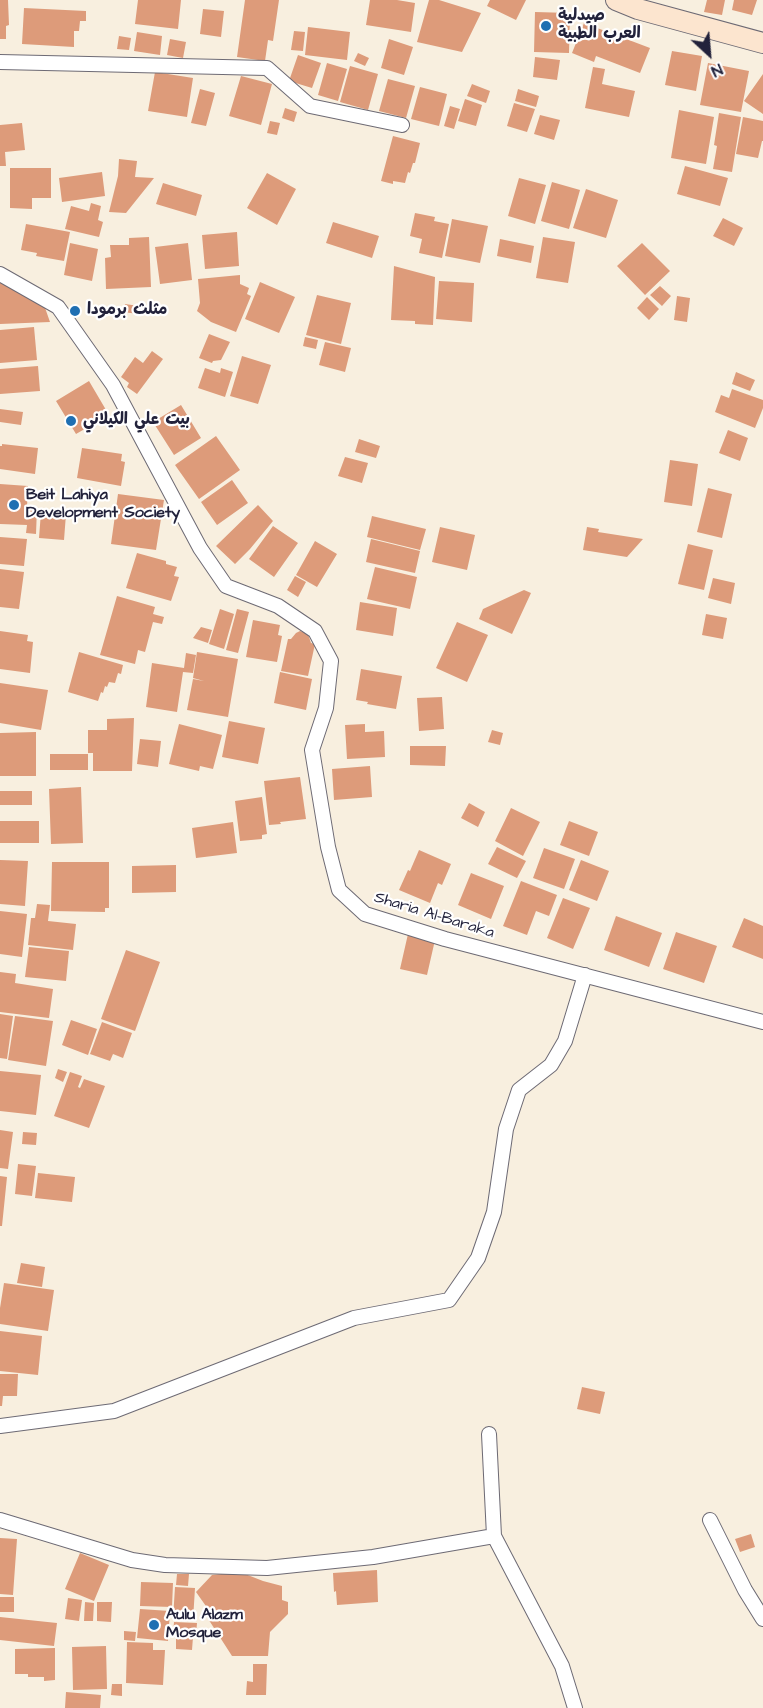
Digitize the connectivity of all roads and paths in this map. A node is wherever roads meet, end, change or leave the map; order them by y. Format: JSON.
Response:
{"nodes":[{"id":1,"x":616,"y":0,"type":"edge"},
{"id":2,"x":763,"y":43,"type":"edge"},
{"id":3,"x":0,"y":62,"type":"edge"},
{"id":4,"x":402,"y":124,"type":"dead end"},
{"id":5,"x":0,"y":274,"type":"edge"},
{"id":6,"x":585,"y":975,"type":"junction"},
{"id":7,"x":763,"y":1022,"type":"edge"},
{"id":8,"x":0,"y":1426,"type":"edge"},
{"id":9,"x":489,"y":1434,"type":"dead end"},
{"id":10,"x":0,"y":1520,"type":"edge"},
{"id":11,"x":710,"y":1520,"type":"dead end"},
{"id":12,"x":494,"y":1536,"type":"junction"},
{"id":13,"x":763,"y":1619,"type":"edge"},
{"id":14,"x":574,"y":1708,"type":"edge"}],
"edges":[{"from":1,"to":2,"type":"main road"},
{"from":3,"to":4,"type":"street"},
{"from":5,"to":6,"type":"street","name":"Sharia Al-Baraka"},
{"from":6,"to":7,"type":"street","name":"Sharia Al-Baraka"},
{"from":6,"to":8,"type":"street"},
{"from":9,"to":12,"type":"street"},
{"from":10,"to":12,"type":"street"},
{"from":11,"to":13,"type":"street"},
{"from":12,"to":14,"type":"street"}]}
